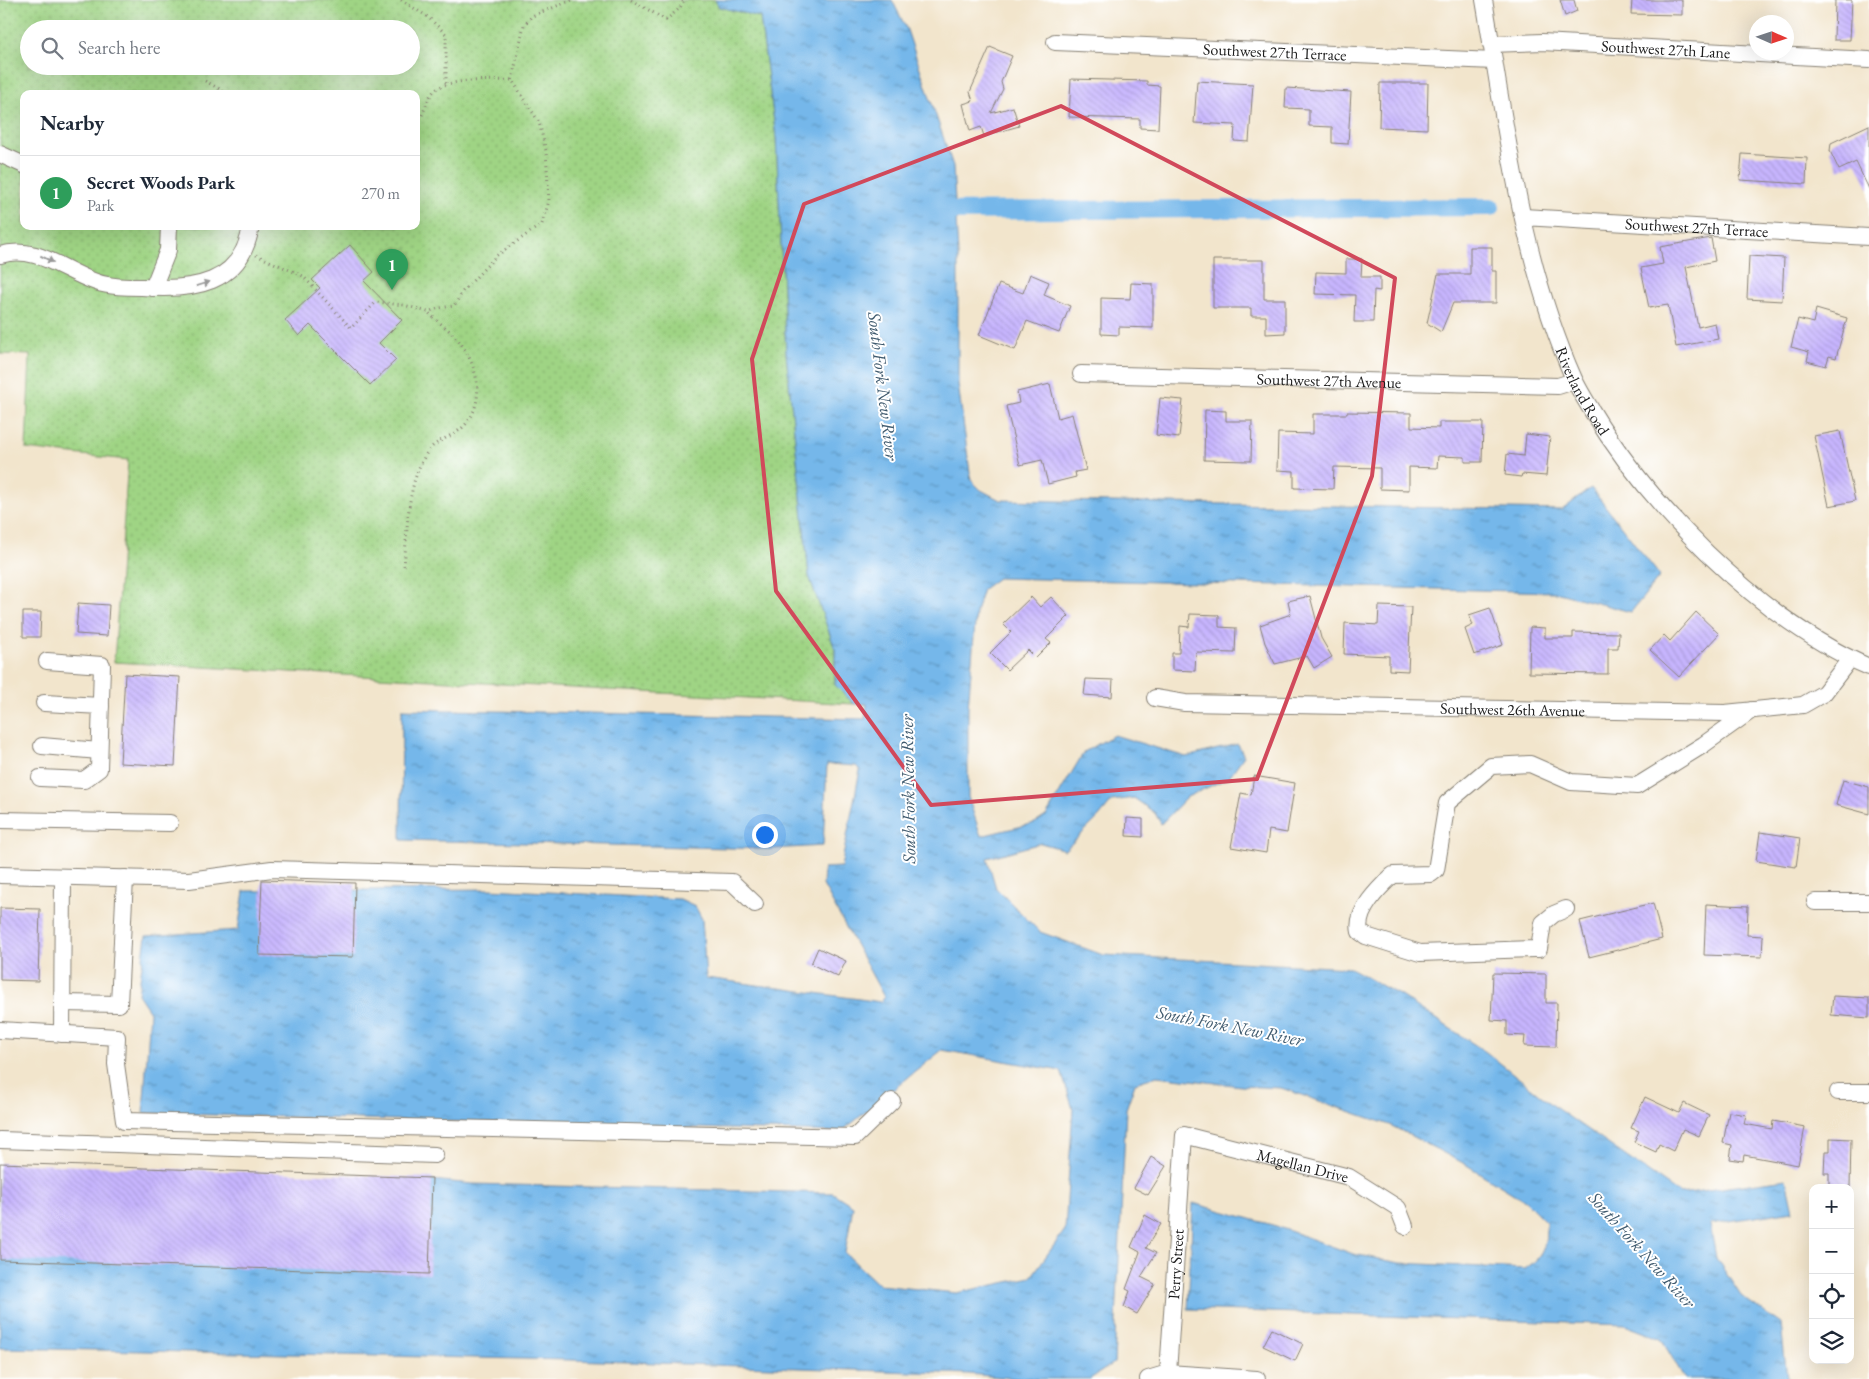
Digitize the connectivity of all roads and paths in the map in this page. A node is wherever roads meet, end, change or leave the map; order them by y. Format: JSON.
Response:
{"nodes":[{"id":1,"x":401,"y":0,"type":"edge"},
{"id":2,"x":572,"y":0,"type":"edge"},
{"id":3,"x":631,"y":0,"type":"edge"},
{"id":4,"x":684,"y":0,"type":"edge"},
{"id":5,"x":1484,"y":0,"type":"edge"},
{"id":6,"x":1054,"y":42,"type":"dead end"},
{"id":7,"x":1492,"y":44,"type":"junction"},
{"id":8,"x":1869,"y":60,"type":"edge"},
{"id":9,"x":1494,"y":61,"type":"junction"},
{"id":10,"x":512,"y":80,"type":"junction"},
{"id":11,"x":205,"y":81,"type":"dead end"},
{"id":12,"x":446,"y":83,"type":"junction"},
{"id":13,"x":222,"y":90,"type":"edge"},
{"id":14,"x":420,"y":120,"type":"edge"},
{"id":15,"x":0,"y":154,"type":"edge"},
{"id":16,"x":20,"y":163,"type":"edge"},
{"id":17,"x":1523,"y":217,"type":"junction"},
{"id":18,"x":169,"y":230,"type":"edge"},
{"id":19,"x":250,"y":230,"type":"edge"},
{"id":20,"x":1869,"y":237,"type":"edge"},
{"id":21,"x":244,"y":250,"type":"junction"},
{"id":22,"x":0,"y":255,"type":"edge"},
{"id":23,"x":153,"y":288,"type":"junction"},
{"id":24,"x":428,"y":312,"type":"junction"},
{"id":25,"x":1080,"y":374,"type":"dead end"},
{"id":26,"x":1574,"y":381,"type":"junction"},
{"id":27,"x":404,"y":566,"type":"dead end"},
{"id":28,"x":1850,"y":659,"type":"junction"},
{"id":29,"x":47,"y":661,"type":"dead end"},
{"id":30,"x":1869,"y":667,"type":"edge"},
{"id":31,"x":1155,"y":698,"type":"dead end"},
{"id":32,"x":44,"y":703,"type":"dead end"},
{"id":33,"x":101,"y":706,"type":"junction"},
{"id":34,"x":1752,"y":710,"type":"junction"},
{"id":35,"x":42,"y":746,"type":"dead end"},
{"id":36,"x":99,"y":750,"type":"junction"},
{"id":37,"x":40,"y":778,"type":"dead end"},
{"id":38,"x":0,"y":820,"type":"edge"},
{"id":39,"x":170,"y":823,"type":"dead end"},
{"id":40,"x":0,"y":876,"type":"edge"},
{"id":41,"x":63,"y":877,"type":"junction"},
{"id":42,"x":125,"y":878,"type":"junction"},
{"id":43,"x":1815,"y":902,"type":"dead end"},
{"id":44,"x":1869,"y":902,"type":"edge"},
{"id":45,"x":754,"y":904,"type":"dead end"},
{"id":46,"x":1566,"y":909,"type":"dead end"},
{"id":47,"x":62,"y":1002,"type":"junction"},
{"id":48,"x":0,"y":1030,"type":"edge"},
{"id":49,"x":62,"y":1034,"type":"junction"},
{"id":50,"x":1838,"y":1092,"type":"dead end"},
{"id":51,"x":1869,"y":1092,"type":"edge"},
{"id":52,"x":892,"y":1101,"type":"dead end"},
{"id":53,"x":1184,"y":1135,"type":"joint"},
{"id":54,"x":0,"y":1140,"type":"edge"},
{"id":55,"x":435,"y":1155,"type":"dead end"},
{"id":56,"x":1405,"y":1226,"type":"dead end"},
{"id":57,"x":1168,"y":1373,"type":"junction"},
{"id":58,"x":1148,"y":1379,"type":"edge"},
{"id":59,"x":1257,"y":1379,"type":"edge"}],
"edges":[{"from":1,"to":12,"type":"path"},
{"from":2,"to":10,"type":"path"},
{"from":3,"to":4,"type":"path"},
{"from":5,"to":7,"type":"street","name":"Riverland Road"},
{"from":6,"to":9,"type":"street","name":"Southwest 27th Terrace"},
{"from":7,"to":8,"type":"street","name":"Southwest 27th Lane"},
{"from":7,"to":9,"type":"street","name":"Riverland Road"},
{"from":9,"to":17,"type":"street","name":"Riverland Road"},
{"from":10,"to":12,"type":"path"},
{"from":10,"to":24,"type":"path"},
{"from":11,"to":13,"type":"path"},
{"from":12,"to":14,"type":"path"},
{"from":15,"to":16,"type":"street"},
{"from":17,"to":20,"type":"street","name":"Southwest 27th Terrace"},
{"from":17,"to":26,"type":"street","name":"Riverland Road"},
{"from":18,"to":23,"type":"street"},
{"from":19,"to":21,"type":"street"},
{"from":23,"to":21,"type":"street","one_way":true},
{"from":21,"to":24,"type":"path"},
{"from":22,"to":23,"type":"street","one_way":true},
{"from":24,"to":27,"type":"path"},
{"from":25,"to":26,"type":"street","name":"Southwest 27th Avenue"},
{"from":26,"to":28,"type":"street","name":"Riverland Road"},
{"from":28,"to":30,"type":"street","name":"Riverland Road"},
{"from":28,"to":34,"type":"street","name":"Southwest 26th Avenue"},
{"from":29,"to":33,"type":"street"},
{"from":31,"to":34,"type":"street","name":"Southwest 26th Avenue"},
{"from":32,"to":33,"type":"street"},
{"from":33,"to":36,"type":"street"},
{"from":34,"to":46,"type":"street"},
{"from":35,"to":36,"type":"street"},
{"from":36,"to":37,"type":"street"},
{"from":38,"to":39,"type":"street"},
{"from":40,"to":41,"type":"street"},
{"from":41,"to":42,"type":"street"},
{"from":41,"to":47,"type":"street"},
{"from":42,"to":45,"type":"street"},
{"from":42,"to":47,"type":"street"},
{"from":43,"to":44,"type":"street"},
{"from":47,"to":49,"type":"street"},
{"from":48,"to":49,"type":"street"},
{"from":49,"to":52,"type":"street"},
{"from":50,"to":51,"type":"street"},
{"from":53,"to":56,"type":"street","name":"Magellan Drive"},
{"from":53,"to":57,"type":"street","name":"Perry Street"},
{"from":54,"to":55,"type":"street"},
{"from":57,"to":58,"type":"street"},
{"from":57,"to":59,"type":"street"}]}
